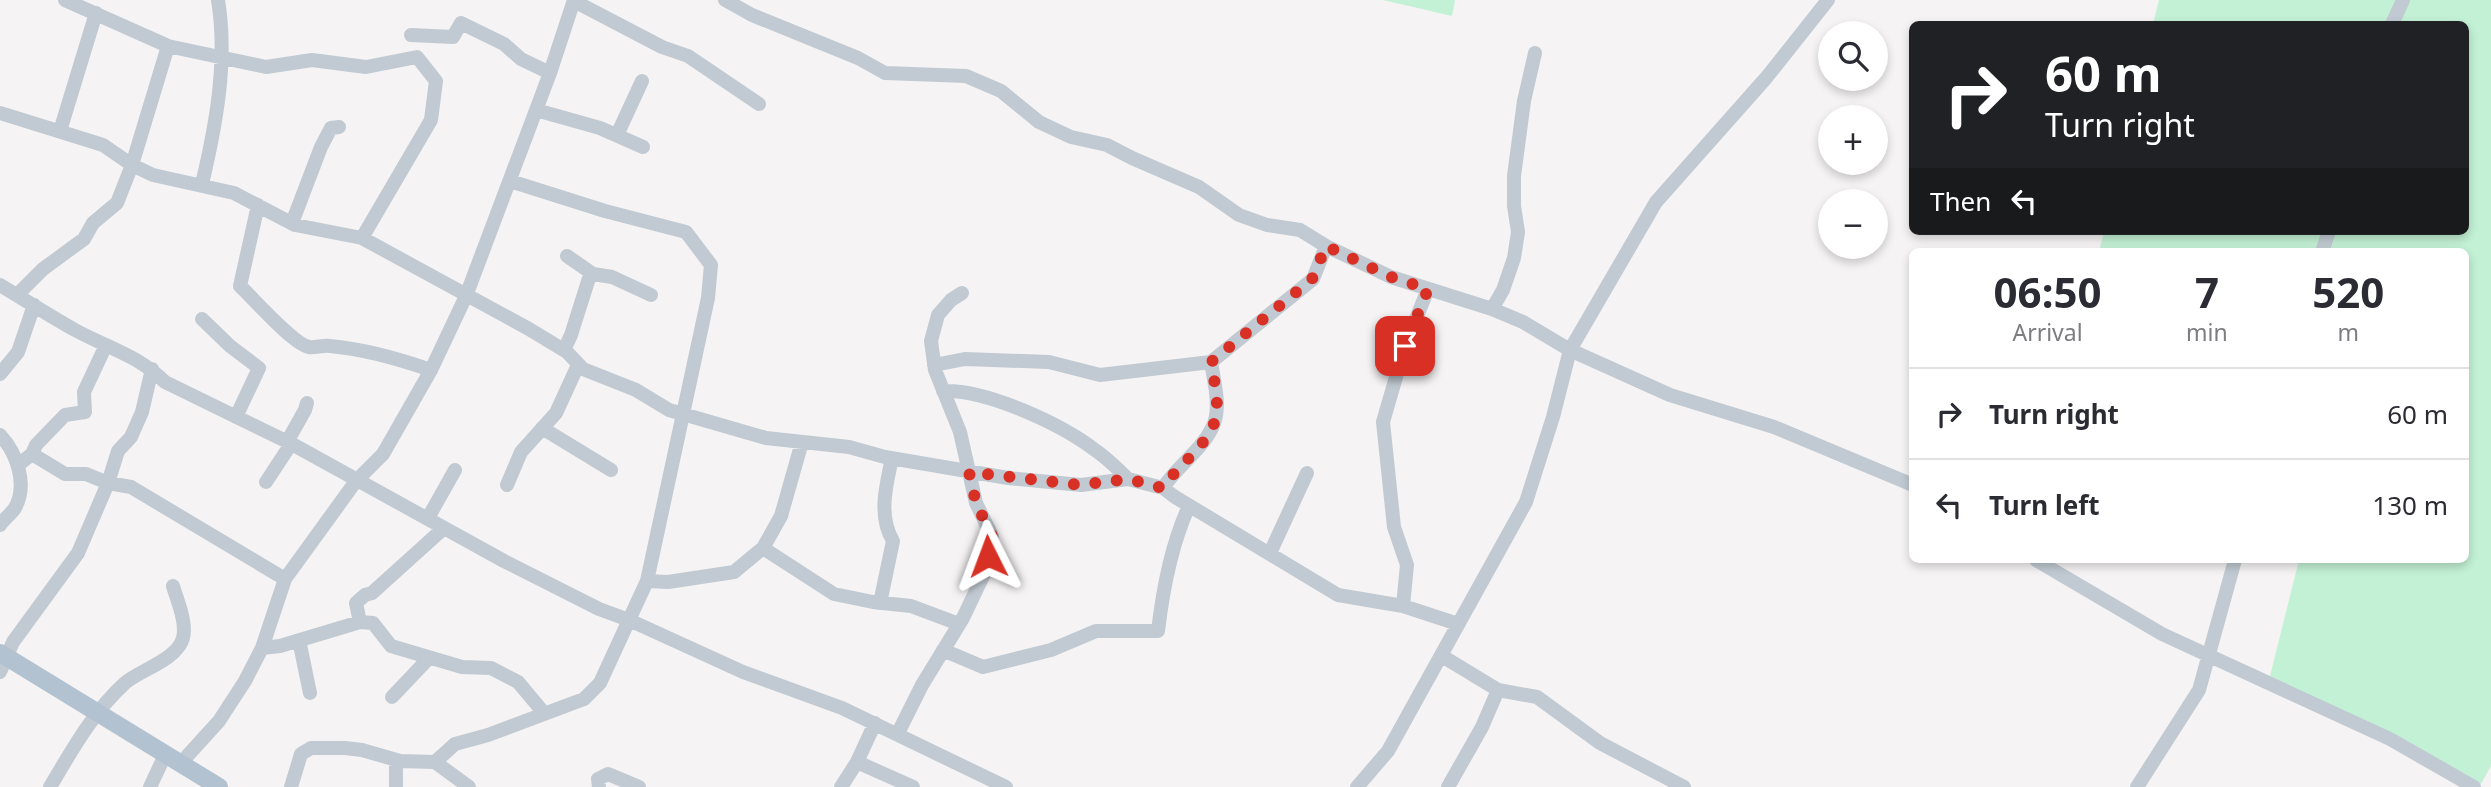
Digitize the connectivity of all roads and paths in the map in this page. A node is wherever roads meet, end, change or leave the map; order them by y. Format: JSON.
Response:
{"nodes":[{"id":1,"x":65,"y":0,"type":"edge"},
{"id":2,"x":218,"y":0,"type":"edge"},
{"id":3,"x":574,"y":0,"type":"edge"},
{"id":4,"x":725,"y":0,"type":"edge"},
{"id":5,"x":1828,"y":0,"type":"edge"},
{"id":6,"x":2403,"y":0,"type":"edge"},
{"id":7,"x":93,"y":8,"type":"edge"},
{"id":8,"x":2393,"y":21,"type":"edge"},
{"id":9,"x":168,"y":46,"type":"junction"},
{"id":10,"x":1535,"y":53,"type":"dead end"},
{"id":11,"x":417,"y":57,"type":"junction"},
{"id":12,"x":222,"y":58,"type":"junction"},
{"id":13,"x":550,"y":73,"type":"junction"},
{"id":14,"x":642,"y":80,"type":"dead end"},
{"id":15,"x":759,"y":104,"type":"dead end"},
{"id":16,"x":536,"y":110,"type":"junction"},
{"id":17,"x":0,"y":113,"type":"edge"},
{"id":18,"x":339,"y":127,"type":"dead end"},
{"id":19,"x":60,"y":131,"type":"junction"},
{"id":20,"x":617,"y":135,"type":"junction"},
{"id":21,"x":643,"y":146,"type":"dead end"},
{"id":22,"x":132,"y":165,"type":"junction"},
{"id":23,"x":510,"y":181,"type":"junction"},
{"id":24,"x":202,"y":184,"type":"junction"},
{"id":25,"x":258,"y":205,"type":"junction"},
{"id":26,"x":292,"y":223,"type":"junction"},
{"id":27,"x":362,"y":238,"type":"junction"},
{"id":28,"x":1326,"y":246,"type":"junction"},
{"id":29,"x":567,"y":256,"type":"dead end"},
{"id":30,"x":593,"y":274,"type":"junction"},
{"id":31,"x":0,"y":285,"type":"edge"},
{"id":32,"x":1428,"y":289,"type":"junction"},
{"id":33,"x":962,"y":293,"type":"dead end"},
{"id":34,"x":17,"y":295,"type":"junction"},
{"id":35,"x":651,"y":295,"type":"dead end"},
{"id":36,"x":467,"y":296,"type":"junction"},
{"id":37,"x":34,"y":305,"type":"junction"},
{"id":38,"x":1492,"y":309,"type":"junction"},
{"id":39,"x":202,"y":319,"type":"dead end"},
{"id":40,"x":106,"y":345,"type":"junction"},
{"id":41,"x":564,"y":350,"type":"junction"},
{"id":42,"x":1570,"y":350,"type":"junction"},
{"id":43,"x":1211,"y":362,"type":"junction"},
{"id":44,"x":579,"y":365,"type":"junction"},
{"id":45,"x":934,"y":365,"type":"junction"},
{"id":46,"x":152,"y":369,"type":"junction"},
{"id":47,"x":432,"y":370,"type":"junction"},
{"id":48,"x":0,"y":373,"type":"edge"},
{"id":49,"x":943,"y":391,"type":"junction"},
{"id":50,"x":307,"y":403,"type":"dead end"},
{"id":51,"x":684,"y":414,"type":"junction"},
{"id":52,"x":236,"y":417,"type":"junction"},
{"id":53,"x":542,"y":428,"type":"junction"},
{"id":54,"x":0,"y":435,"type":"edge"},
{"id":55,"x":802,"y":442,"type":"junction"},
{"id":56,"x":289,"y":443,"type":"junction"},
{"id":57,"x":32,"y":454,"type":"junction"},
{"id":58,"x":892,"y":458,"type":"junction"},
{"id":59,"x":18,"y":465,"type":"junction"},
{"id":60,"x":455,"y":470,"type":"dead end"},
{"id":61,"x":611,"y":470,"type":"dead end"},
{"id":62,"x":969,"y":472,"type":"junction"},
{"id":63,"x":1307,"y":473,"type":"dead end"},
{"id":64,"x":1128,"y":479,"type":"junction"},
{"id":65,"x":356,"y":481,"type":"junction"},
{"id":66,"x":266,"y":482,"type":"dead end"},
{"id":67,"x":108,"y":483,"type":"junction"},
{"id":68,"x":1909,"y":483,"type":"edge"},
{"id":69,"x":508,"y":485,"type":"dead end"},
{"id":70,"x":1163,"y":488,"type":"junction"},
{"id":71,"x":1189,"y":506,"type":"junction"},
{"id":72,"x":428,"y":518,"type":"junction"},
{"id":73,"x":0,"y":525,"type":"edge"},
{"id":74,"x":444,"y":528,"type":"junction"},
{"id":75,"x":763,"y":548,"type":"junction"},
{"id":76,"x":1270,"y":553,"type":"junction"},
{"id":77,"x":2041,"y":563,"type":"edge"},
{"id":78,"x":2234,"y":563,"type":"edge"},
{"id":79,"x":285,"y":579,"type":"junction"},
{"id":80,"x":647,"y":581,"type":"junction"},
{"id":81,"x":173,"y":586,"type":"dead end"},
{"id":82,"x":880,"y":603,"type":"junction"},
{"id":83,"x":1404,"y":606,"type":"junction"},
{"id":84,"x":629,"y":620,"type":"junction"},
{"id":85,"x":360,"y":622,"type":"junction"},
{"id":86,"x":959,"y":624,"type":"junction"},
{"id":87,"x":1458,"y":624,"type":"junction"},
{"id":88,"x":299,"y":640,"type":"junction"},
{"id":89,"x":262,"y":648,"type":"junction"},
{"id":90,"x":943,"y":650,"type":"junction"},
{"id":91,"x":1442,"y":656,"type":"junction"},
{"id":92,"x":2208,"y":656,"type":"junction"},
{"id":93,"x":429,"y":657,"type":"junction"},
{"id":94,"x":2,"y":661,"type":"edge"},
{"id":95,"x":1498,"y":690,"type":"junction"},
{"id":96,"x":310,"y":693,"type":"dead end"},
{"id":97,"x":392,"y":697,"type":"dead end"},
{"id":98,"x":96,"y":713,"type":"junction"},
{"id":99,"x":544,"y":713,"type":"junction"},
{"id":100,"x":875,"y":723,"type":"junction"},
{"id":101,"x":898,"y":733,"type":"junction"},
{"id":102,"x":173,"y":759,"type":"junction"},
{"id":103,"x":396,"y":760,"type":"junction"},
{"id":104,"x":435,"y":762,"type":"junction"},
{"id":105,"x":857,"y":762,"type":"junction"},
{"id":106,"x":1000,"y":786,"type":"edge"},
{"id":107,"x":50,"y":787,"type":"edge"},
{"id":108,"x":150,"y":787,"type":"edge"},
{"id":109,"x":219,"y":787,"type":"edge"},
{"id":110,"x":291,"y":787,"type":"edge"},
{"id":111,"x":396,"y":787,"type":"edge"},
{"id":112,"x":469,"y":787,"type":"edge"},
{"id":113,"x":599,"y":787,"type":"edge"},
{"id":114,"x":639,"y":787,"type":"edge"},
{"id":115,"x":841,"y":787,"type":"edge"},
{"id":116,"x":912,"y":787,"type":"edge"},
{"id":117,"x":1357,"y":787,"type":"edge"},
{"id":118,"x":1447,"y":787,"type":"edge"},
{"id":119,"x":1684,"y":787,"type":"edge"},
{"id":120,"x":2137,"y":787,"type":"edge"},
{"id":121,"x":2474,"y":787,"type":"edge"}],
"edges":[{"from":1,"to":7,"type":"street"},
{"from":2,"to":12,"type":"street"},
{"from":3,"to":13,"type":"street"},
{"from":3,"to":15,"type":"street"},
{"from":4,"to":28,"type":"street"},
{"from":5,"to":42,"type":"street"},
{"from":6,"to":8,"type":"street"},
{"from":7,"to":9,"type":"street"},
{"from":7,"to":19,"type":"street"},
{"from":9,"to":12,"type":"street"},
{"from":9,"to":22,"type":"street"},
{"from":10,"to":38,"type":"street"},
{"from":11,"to":12,"type":"street"},
{"from":11,"to":13,"type":"street"},
{"from":11,"to":27,"type":"street"},
{"from":12,"to":24,"type":"street"},
{"from":13,"to":16,"type":"street"},
{"from":14,"to":20,"type":"street"},
{"from":16,"to":20,"type":"street"},
{"from":16,"to":23,"type":"street"},
{"from":17,"to":19,"type":"street"},
{"from":18,"to":26,"type":"street"},
{"from":19,"to":22,"type":"street"},
{"from":20,"to":21,"type":"street"},
{"from":22,"to":24,"type":"street"},
{"from":22,"to":34,"type":"street"},
{"from":23,"to":36,"type":"street"},
{"from":23,"to":51,"type":"street"},
{"from":24,"to":25,"type":"street"},
{"from":25,"to":26,"type":"street"},
{"from":25,"to":47,"type":"street"},
{"from":26,"to":27,"type":"street"},
{"from":27,"to":36,"type":"street"},
{"from":28,"to":32,"type":"street"},
{"from":28,"to":43,"type":"street"},
{"from":29,"to":30,"type":"street"},
{"from":30,"to":35,"type":"street"},
{"from":30,"to":41,"type":"street"},
{"from":31,"to":34,"type":"street"},
{"from":32,"to":38,"type":"street"},
{"from":32,"to":83,"type":"street"},
{"from":33,"to":45,"type":"street"},
{"from":34,"to":37,"type":"street"},
{"from":36,"to":41,"type":"street"},
{"from":36,"to":47,"type":"street"},
{"from":37,"to":40,"type":"street"},
{"from":37,"to":48,"type":"street"},
{"from":38,"to":42,"type":"street"},
{"from":39,"to":52,"type":"street"},
{"from":40,"to":46,"type":"street"},
{"from":40,"to":57,"type":"street"},
{"from":41,"to":44,"type":"street"},
{"from":42,"to":68,"type":"street"},
{"from":42,"to":87,"type":"street"},
{"from":43,"to":45,"type":"street"},
{"from":43,"to":70,"type":"street"},
{"from":44,"to":51,"type":"street"},
{"from":44,"to":53,"type":"street"},
{"from":45,"to":49,"type":"street"},
{"from":46,"to":52,"type":"street"},
{"from":46,"to":67,"type":"street"},
{"from":47,"to":65,"type":"street"},
{"from":49,"to":62,"type":"street"},
{"from":49,"to":64,"type":"street"},
{"from":50,"to":56,"type":"street"},
{"from":51,"to":55,"type":"street"},
{"from":51,"to":80,"type":"street"},
{"from":52,"to":56,"type":"street"},
{"from":53,"to":61,"type":"street"},
{"from":53,"to":69,"type":"street"},
{"from":54,"to":59,"type":"street"},
{"from":55,"to":58,"type":"street"},
{"from":55,"to":75,"type":"street"},
{"from":56,"to":65,"type":"street"},
{"from":56,"to":66,"type":"street"},
{"from":57,"to":59,"type":"street"},
{"from":57,"to":67,"type":"street"},
{"from":58,"to":62,"type":"street"},
{"from":58,"to":82,"type":"street"},
{"from":59,"to":73,"type":"street"},
{"from":60,"to":72,"type":"street"},
{"from":62,"to":64,"type":"street"},
{"from":62,"to":86,"type":"street"},
{"from":63,"to":76,"type":"street"},
{"from":64,"to":70,"type":"street"},
{"from":65,"to":72,"type":"street"},
{"from":65,"to":79,"type":"street"},
{"from":67,"to":79,"type":"street"},
{"from":67,"to":94,"type":"street"},
{"from":70,"to":71,"type":"street"},
{"from":71,"to":76,"type":"street"},
{"from":71,"to":90,"type":"street"},
{"from":72,"to":74,"type":"street"},
{"from":74,"to":84,"type":"street"},
{"from":74,"to":85,"type":"street"},
{"from":75,"to":80,"type":"street"},
{"from":75,"to":82,"type":"street"},
{"from":76,"to":83,"type":"street"},
{"from":77,"to":92,"type":"street"},
{"from":78,"to":92,"type":"street"},
{"from":79,"to":89,"type":"street"},
{"from":80,"to":84,"type":"street"},
{"from":81,"to":98,"type":"street"},
{"from":82,"to":86,"type":"street"},
{"from":83,"to":87,"type":"street"},
{"from":84,"to":99,"type":"street"},
{"from":84,"to":100,"type":"street"},
{"from":85,"to":88,"type":"street"},
{"from":85,"to":93,"type":"street"},
{"from":86,"to":90,"type":"street"},
{"from":87,"to":91,"type":"street"},
{"from":88,"to":89,"type":"street"},
{"from":88,"to":96,"type":"street"},
{"from":89,"to":102,"type":"street"},
{"from":90,"to":101,"type":"street"},
{"from":91,"to":95,"type":"street"},
{"from":91,"to":117,"type":"street"},
{"from":92,"to":120,"type":"street"},
{"from":92,"to":121,"type":"street"},
{"from":93,"to":97,"type":"street"},
{"from":93,"to":99,"type":"street"},
{"from":94,"to":98,"type":"main road"},
{"from":95,"to":118,"type":"street"},
{"from":95,"to":119,"type":"street"},
{"from":98,"to":102,"type":"main road"},
{"from":98,"to":107,"type":"street"},
{"from":99,"to":104,"type":"street"},
{"from":100,"to":101,"type":"street"},
{"from":100,"to":105,"type":"street"},
{"from":101,"to":106,"type":"street"},
{"from":102,"to":108,"type":"street"},
{"from":102,"to":109,"type":"main road"},
{"from":103,"to":104,"type":"street"},
{"from":103,"to":110,"type":"street"},
{"from":103,"to":111,"type":"street"},
{"from":104,"to":112,"type":"street"},
{"from":105,"to":115,"type":"street"},
{"from":105,"to":116,"type":"street"},
{"from":113,"to":114,"type":"street"}]}
